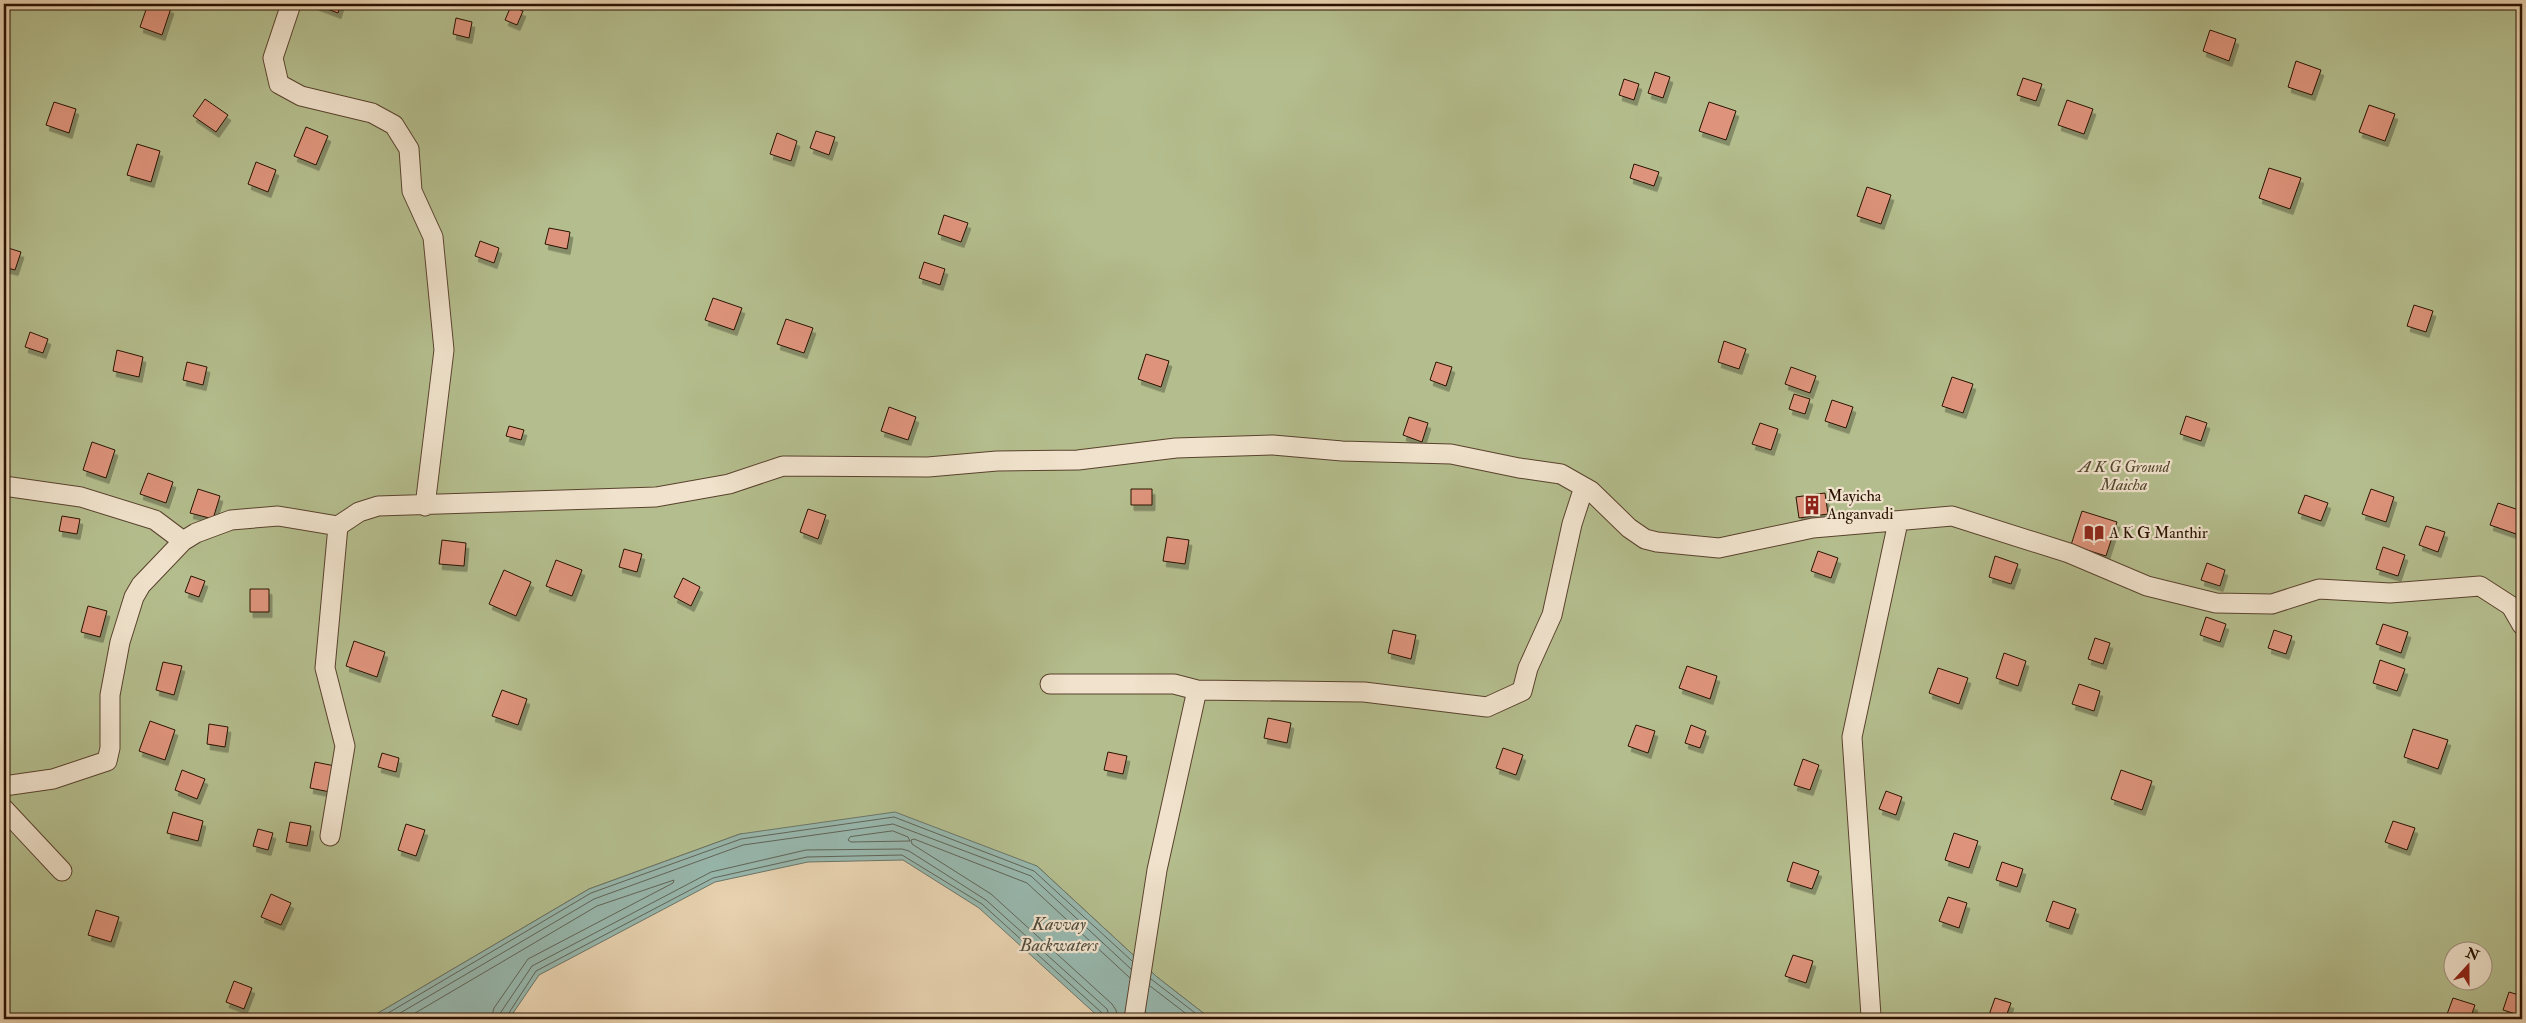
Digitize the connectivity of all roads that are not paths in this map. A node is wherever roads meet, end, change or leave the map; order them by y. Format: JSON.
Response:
{"nodes":[{"id":1,"x":292,"y":4,"type":"edge"},
{"id":2,"x":4,"y":486,"type":"edge"},
{"id":3,"x":1584,"y":487,"type":"junction"},
{"id":4,"x":425,"y":506,"type":"junction"},
{"id":5,"x":1898,"y":522,"type":"junction"},
{"id":6,"x":338,"y":526,"type":"junction"},
{"id":7,"x":183,"y":541,"type":"junction"},
{"id":8,"x":2522,"y":625,"type":"edge"},
{"id":9,"x":1050,"y":684,"type":"dead end"},
{"id":10,"x":1197,"y":690,"type":"junction"},
{"id":11,"x":4,"y":786,"type":"edge"},
{"id":12,"x":4,"y":808,"type":"edge"},
{"id":13,"x":330,"y":836,"type":"dead end"},
{"id":14,"x":62,"y":871,"type":"dead end"},
{"id":15,"x":1871,"y":1016,"type":"dead end"},
{"id":16,"x":1134,"y":1019,"type":"edge"}],
"edges":[{"from":1,"to":4,"type":"street"},
{"from":2,"to":7,"type":"street"},
{"from":3,"to":4,"type":"street"},
{"from":3,"to":5,"type":"street"},
{"from":3,"to":10,"type":"street"},
{"from":4,"to":6,"type":"street"},
{"from":5,"to":8,"type":"street"},
{"from":5,"to":15,"type":"street"},
{"from":6,"to":7,"type":"street"},
{"from":6,"to":13,"type":"street"},
{"from":7,"to":11,"type":"street"},
{"from":9,"to":10,"type":"street"},
{"from":10,"to":16,"type":"street"},
{"from":12,"to":14,"type":"street"}]}
